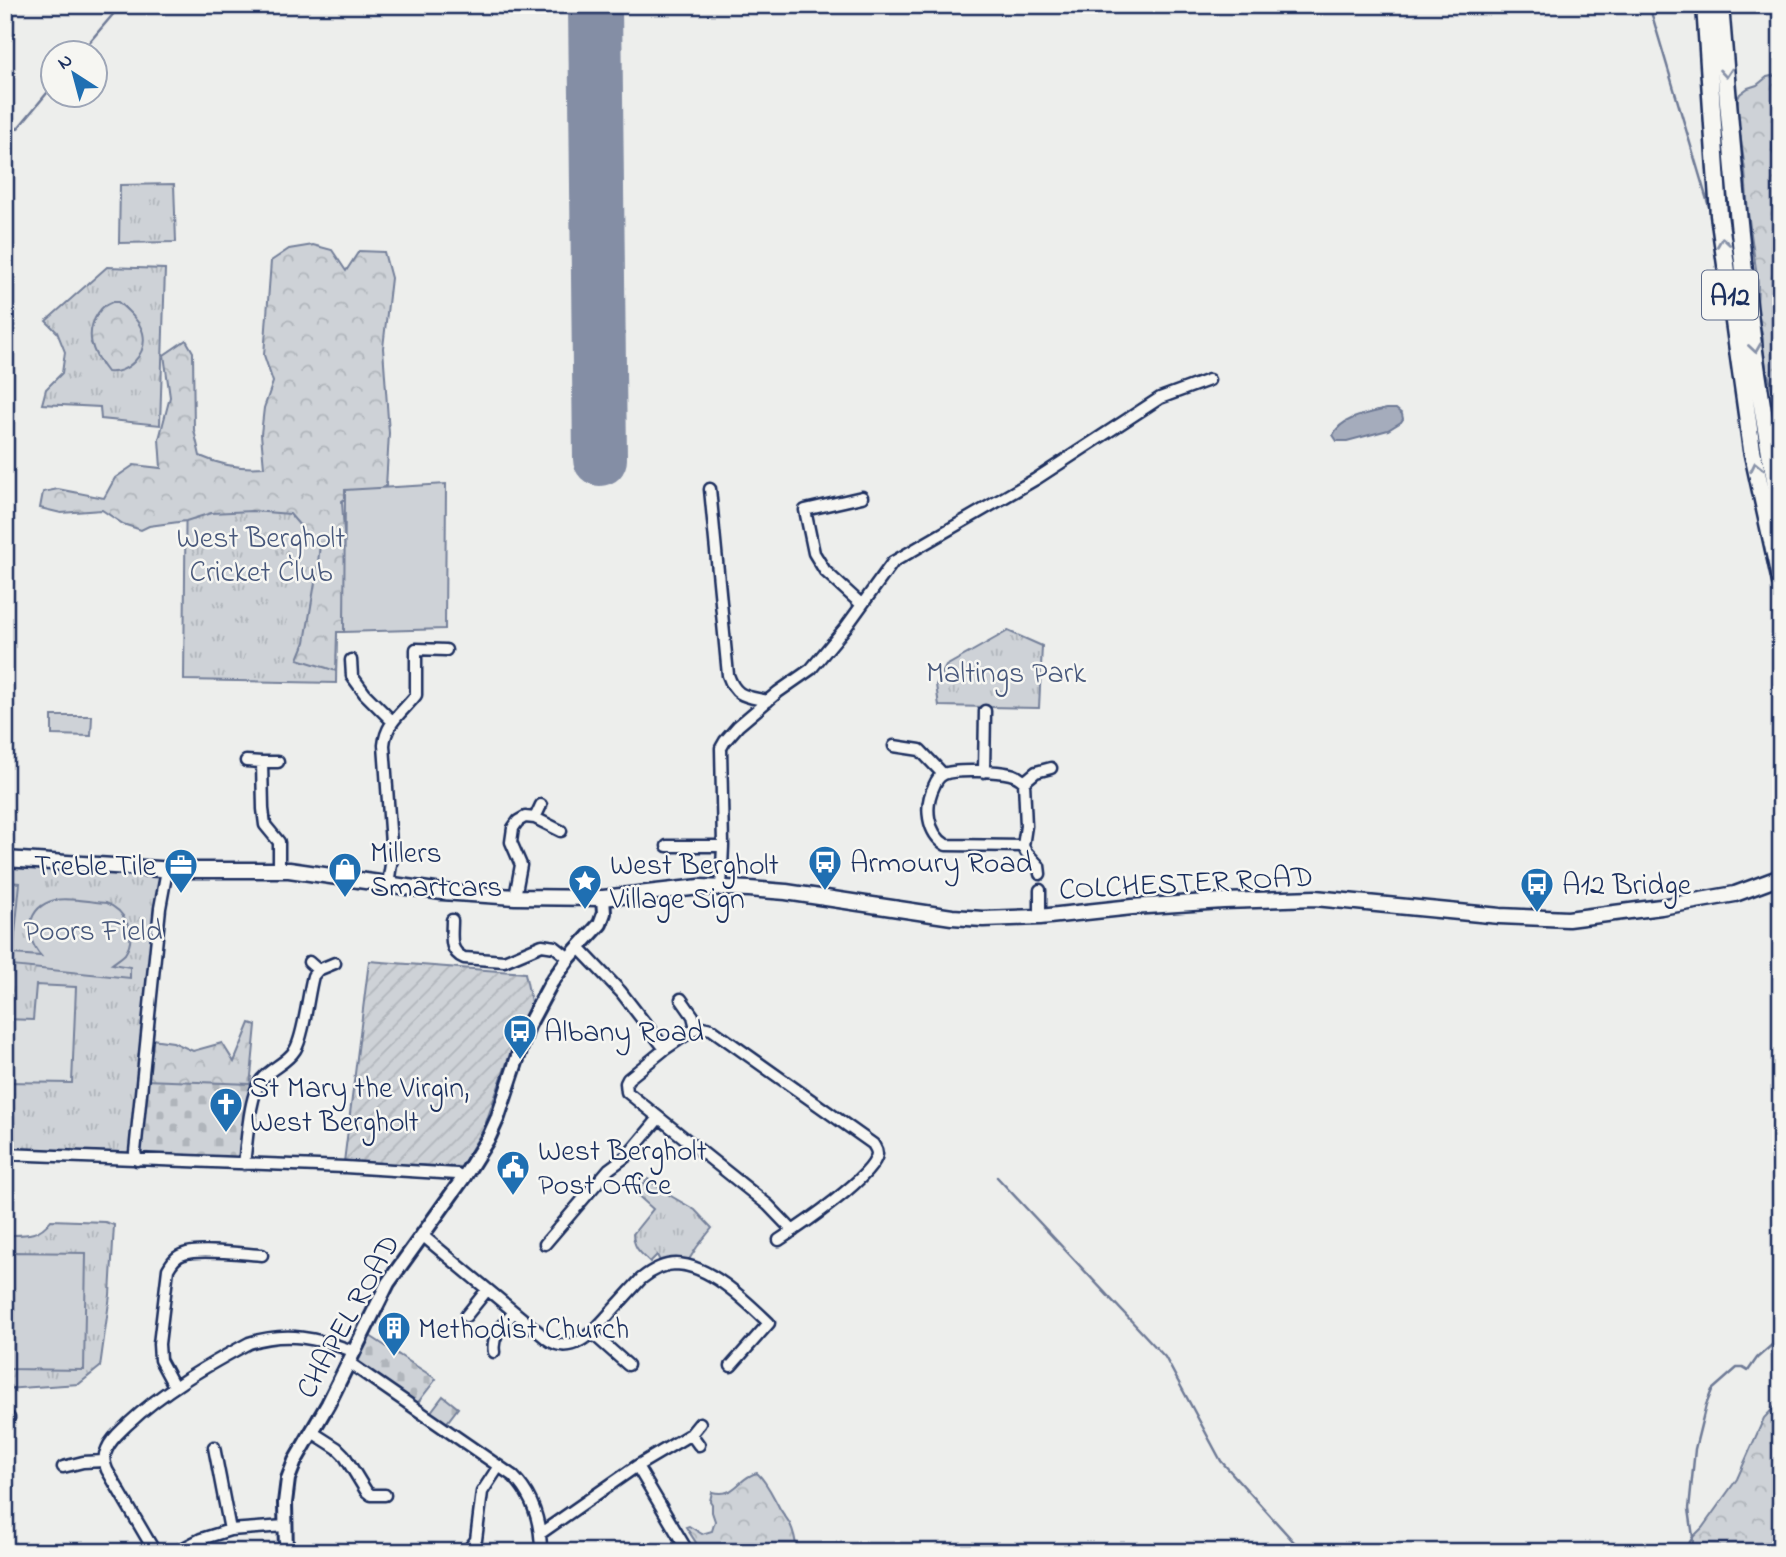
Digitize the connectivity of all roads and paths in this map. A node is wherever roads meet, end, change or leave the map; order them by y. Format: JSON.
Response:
{"nodes":[{"id":1,"x":1705,"y":5,"type":"edge"},
{"id":2,"x":1720,"y":5,"type":"edge"},
{"id":3,"x":1209,"y":380,"type":"dead end"},
{"id":4,"x":710,"y":489,"type":"dead end"},
{"id":5,"x":862,"y":497,"type":"dead end"},
{"id":6,"x":1781,"y":509,"type":"edge"},
{"id":7,"x":1781,"y":582,"type":"edge"},
{"id":8,"x":861,"y":604,"type":"junction"},
{"id":9,"x":446,"y":650,"type":"dead end"},
{"id":10,"x":351,"y":660,"type":"dead end"},
{"id":11,"x":768,"y":701,"type":"junction"},
{"id":12,"x":985,"y":711,"type":"dead end"},
{"id":13,"x":392,"y":721,"type":"junction"},
{"id":14,"x":894,"y":746,"type":"dead end"},
{"id":15,"x":246,"y":761,"type":"dead end"},
{"id":16,"x":262,"y":762,"type":"junction"},
{"id":17,"x":278,"y":762,"type":"dead end"},
{"id":18,"x":1051,"y":768,"type":"dead end"},
{"id":19,"x":984,"y":772,"type":"junction"},
{"id":20,"x":943,"y":774,"type":"junction"},
{"id":21,"x":1024,"y":782,"type":"junction"},
{"id":22,"x":541,"y":805,"type":"dead end"},
{"id":23,"x":535,"y":817,"type":"junction"},
{"id":24,"x":561,"y":831,"type":"dead end"},
{"id":25,"x":667,"y":846,"type":"dead end"},
{"id":26,"x":723,"y":846,"type":"junction"},
{"id":27,"x":1023,"y":846,"type":"junction"},
{"id":28,"x":5,"y":859,"type":"edge"},
{"id":29,"x":279,"y":869,"type":"junction"},
{"id":30,"x":167,"y":870,"type":"junction"},
{"id":31,"x":1040,"y":874,"type":"dead end"},
{"id":32,"x":1781,"y":877,"type":"edge"},
{"id":33,"x":388,"y":884,"type":"junction"},
{"id":34,"x":721,"y":888,"type":"junction"},
{"id":35,"x":1040,"y":890,"type":"dead end"},
{"id":36,"x":514,"y":897,"type":"junction"},
{"id":37,"x":603,"y":898,"type":"junction"},
{"id":38,"x":1040,"y":917,"type":"junction"},
{"id":39,"x":452,"y":920,"type":"dead end"},
{"id":40,"x":578,"y":947,"type":"junction"},
{"id":41,"x":569,"y":958,"type":"junction"},
{"id":42,"x":309,"y":962,"type":"dead end"},
{"id":43,"x":335,"y":963,"type":"dead end"},
{"id":44,"x":318,"y":971,"type":"junction"},
{"id":45,"x":681,"y":999,"type":"dead end"},
{"id":46,"x":696,"y":1028,"type":"junction"},
{"id":47,"x":665,"y":1049,"type":"junction"},
{"id":48,"x":659,"y":1118,"type":"junction"},
{"id":49,"x":5,"y":1154,"type":"edge"},
{"id":50,"x":137,"y":1160,"type":"junction"},
{"id":51,"x":244,"y":1164,"type":"junction"},
{"id":52,"x":464,"y":1177,"type":"junction"},
{"id":53,"x":793,"y":1231,"type":"junction"},
{"id":54,"x":422,"y":1235,"type":"junction"},
{"id":55,"x":779,"y":1240,"type":"dead end"},
{"id":56,"x":545,"y":1244,"type":"dead end"},
{"id":57,"x":262,"y":1255,"type":"dead end"},
{"id":58,"x":487,"y":1290,"type":"junction"},
{"id":59,"x":514,"y":1312,"type":"junction"},
{"id":60,"x":466,"y":1316,"type":"dead end"},
{"id":61,"x":592,"y":1333,"type":"junction"},
{"id":62,"x":494,"y":1352,"type":"dead end"},
{"id":63,"x":350,"y":1357,"type":"junction"},
{"id":64,"x":628,"y":1365,"type":"dead end"},
{"id":65,"x":731,"y":1366,"type":"dead end"},
{"id":66,"x":174,"y":1386,"type":"junction"},
{"id":67,"x":700,"y":1423,"type":"dead end"},
{"id":68,"x":312,"y":1432,"type":"junction"},
{"id":69,"x":691,"y":1434,"type":"junction"},
{"id":70,"x":699,"y":1445,"type":"dead end"},
{"id":71,"x":214,"y":1447,"type":"dead end"},
{"id":72,"x":104,"y":1461,"type":"junction"},
{"id":73,"x":499,"y":1466,"type":"junction"},
{"id":74,"x":637,"y":1466,"type":"junction"},
{"id":75,"x":63,"y":1467,"type":"dead end"},
{"id":76,"x":385,"y":1495,"type":"dead end"},
{"id":77,"x":285,"y":1526,"type":"junction"},
{"id":78,"x":230,"y":1530,"type":"junction"},
{"id":79,"x":541,"y":1533,"type":"junction"},
{"id":80,"x":155,"y":1552,"type":"edge"},
{"id":81,"x":176,"y":1552,"type":"edge"},
{"id":82,"x":286,"y":1552,"type":"edge"},
{"id":83,"x":466,"y":1552,"type":"edge"},
{"id":84,"x":541,"y":1552,"type":"edge"},
{"id":85,"x":688,"y":1552,"type":"edge"}],
"edges":[{"from":7,"to":1,"type":"highway","number":"A12","one_way":true},
{"from":2,"to":6,"type":"highway","number":"A12","one_way":true},
{"from":3,"to":8,"type":"street"},
{"from":4,"to":11,"type":"street"},
{"from":5,"to":8,"type":"street"},
{"from":8,"to":11,"type":"street"},
{"from":9,"to":13,"type":"street"},
{"from":10,"to":13,"type":"street"},
{"from":11,"to":26,"type":"street"},
{"from":12,"to":19,"type":"street"},
{"from":13,"to":33,"type":"street"},
{"from":14,"to":20,"type":"street"},
{"from":15,"to":16,"type":"street"},
{"from":16,"to":17,"type":"street"},
{"from":16,"to":29,"type":"street"},
{"from":18,"to":21,"type":"street"},
{"from":19,"to":20,"type":"street"},
{"from":19,"to":21,"type":"street"},
{"from":20,"to":27,"type":"street"},
{"from":21,"to":27,"type":"street"},
{"from":22,"to":23,"type":"street"},
{"from":23,"to":24,"type":"street"},
{"from":23,"to":36,"type":"street"},
{"from":25,"to":26,"type":"street"},
{"from":26,"to":34,"type":"street"},
{"from":27,"to":31,"type":"street"},
{"from":28,"to":30,"type":"main road","name":"COLCHESTER ROAD"},
{"from":29,"to":30,"type":"main road","name":"COLCHESTER ROAD"},
{"from":29,"to":33,"type":"main road","name":"COLCHESTER ROAD"},
{"from":30,"to":50,"type":"street"},
{"from":32,"to":38,"type":"main road","name":"COLCHESTER ROAD"},
{"from":33,"to":36,"type":"main road","name":"COLCHESTER ROAD"},
{"from":34,"to":37,"type":"main road","name":"COLCHESTER ROAD"},
{"from":34,"to":38,"type":"main road","name":"COLCHESTER ROAD"},
{"from":35,"to":38,"type":"street"},
{"from":36,"to":37,"type":"main road","name":"COLCHESTER ROAD"},
{"from":37,"to":40,"type":"street","name":"CHAPEL ROAD"},
{"from":39,"to":41,"type":"street"},
{"from":40,"to":41,"type":"street","name":"CHAPEL ROAD"},
{"from":40,"to":47,"type":"street"},
{"from":41,"to":52,"type":"street","name":"CHAPEL ROAD"},
{"from":42,"to":44,"type":"street"},
{"from":43,"to":44,"type":"street"},
{"from":44,"to":51,"type":"street"},
{"from":45,"to":46,"type":"street"},
{"from":46,"to":47,"type":"street"},
{"from":46,"to":53,"type":"street"},
{"from":47,"to":48,"type":"street"},
{"from":48,"to":53,"type":"street"},
{"from":48,"to":56,"type":"street"},
{"from":49,"to":50,"type":"street"},
{"from":50,"to":51,"type":"street"},
{"from":51,"to":52,"type":"street"},
{"from":52,"to":54,"type":"street","name":"CHAPEL ROAD"},
{"from":53,"to":55,"type":"street"},
{"from":54,"to":58,"type":"street"},
{"from":54,"to":63,"type":"street","name":"CHAPEL ROAD"},
{"from":57,"to":66,"type":"street"},
{"from":58,"to":59,"type":"street"},
{"from":58,"to":60,"type":"street"},
{"from":59,"to":61,"type":"street"},
{"from":59,"to":62,"type":"street"},
{"from":61,"to":64,"type":"street"},
{"from":61,"to":65,"type":"street"},
{"from":63,"to":66,"type":"street"},
{"from":63,"to":68,"type":"street","name":"CHAPEL ROAD"},
{"from":63,"to":73,"type":"street"},
{"from":66,"to":72,"type":"street"},
{"from":67,"to":69,"type":"street"},
{"from":68,"to":76,"type":"street"},
{"from":68,"to":77,"type":"street","name":"CHAPEL ROAD"},
{"from":69,"to":70,"type":"street"},
{"from":69,"to":74,"type":"street"},
{"from":71,"to":78,"type":"street"},
{"from":72,"to":75,"type":"street"},
{"from":72,"to":80,"type":"street"},
{"from":73,"to":79,"type":"street"},
{"from":73,"to":83,"type":"street"},
{"from":74,"to":79,"type":"street"},
{"from":74,"to":85,"type":"street"},
{"from":77,"to":78,"type":"street"},
{"from":77,"to":82,"type":"street","name":"CHAPEL ROAD"},
{"from":78,"to":81,"type":"street"},
{"from":79,"to":84,"type":"street"}]}
